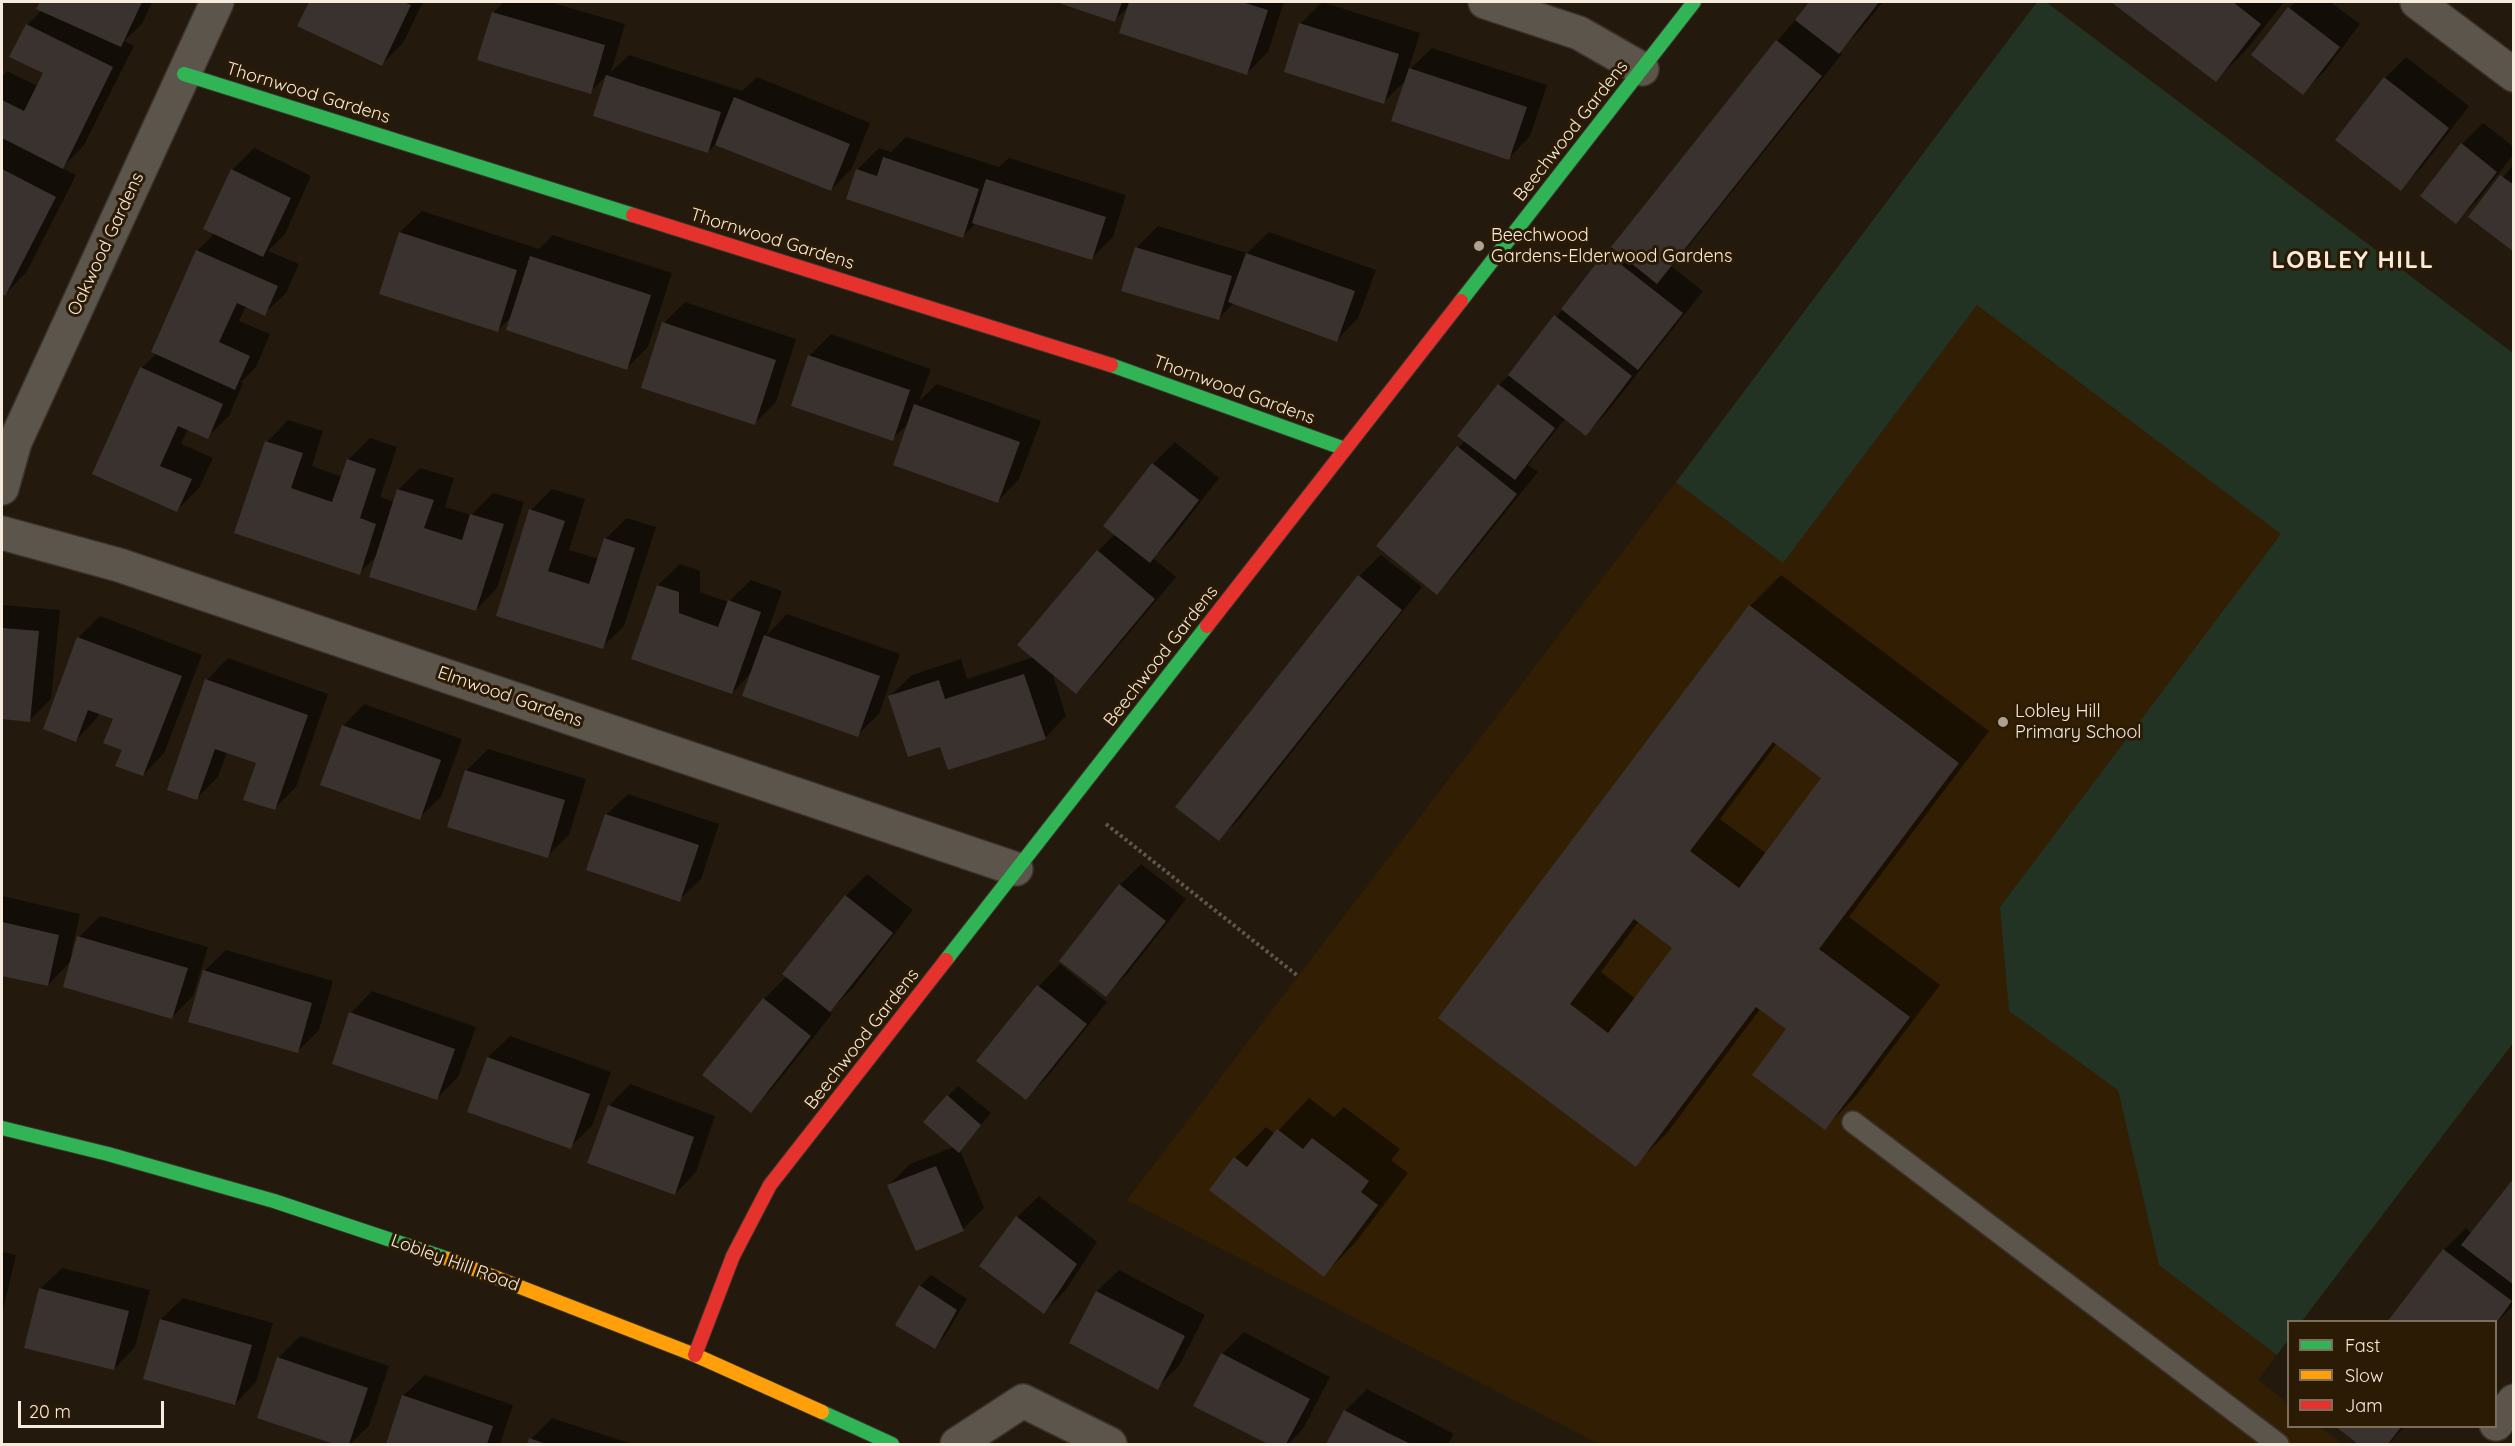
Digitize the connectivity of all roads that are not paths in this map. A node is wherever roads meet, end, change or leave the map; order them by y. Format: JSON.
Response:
{"nodes":[{"id":1,"x":217,"y":2,"type":"edge"},
{"id":2,"x":1485,"y":2,"type":"edge"},
{"id":3,"x":1694,"y":2,"type":"edge"},
{"id":4,"x":2417,"y":2,"type":"edge"},
{"id":5,"x":1642,"y":69,"type":"junction"},
{"id":6,"x":184,"y":74,"type":"junction"},
{"id":7,"x":2514,"y":75,"type":"edge"},
{"id":8,"x":1344,"y":449,"type":"junction"},
{"id":9,"x":2,"y":488,"type":"edge"},
{"id":10,"x":2,"y":533,"type":"edge"},
{"id":11,"x":1016,"y":869,"type":"junction"},
{"id":12,"x":1853,"y":1122,"type":"dead end"},
{"id":13,"x":2,"y":1128,"type":"edge"},
{"id":14,"x":695,"y":1355,"type":"junction"},
{"id":15,"x":2514,"y":1401,"type":"edge"},
{"id":16,"x":2497,"y":1422,"type":"edge"},
{"id":17,"x":2493,"y":1428,"type":"edge"},
{"id":18,"x":892,"y":1444,"type":"edge"},
{"id":19,"x":957,"y":1444,"type":"edge"},
{"id":20,"x":1110,"y":1444,"type":"edge"},
{"id":21,"x":2278,"y":1444,"type":"edge"},
{"id":22,"x":2480,"y":1444,"type":"edge"}],
"edges":[{"from":1,"to":6,"type":"street","name":"Oakwood Gardens"},
{"from":2,"to":5,"type":"street"},
{"from":3,"to":5,"type":"main road","name":"Beechwood Gardens"},
{"from":4,"to":7,"type":"street"},
{"from":5,"to":8,"type":"main road","name":"Beechwood Gardens"},
{"from":6,"to":8,"type":"main road","name":"Thornwood Gardens"},
{"from":6,"to":9,"type":"street","name":"Oakwood Gardens"},
{"from":8,"to":11,"type":"main road","name":"Beechwood Gardens"},
{"from":10,"to":11,"type":"street","name":"Elmwood Gardens"},
{"from":11,"to":14,"type":"main road","name":"Beechwood Gardens"},
{"from":12,"to":21,"type":"lane"},
{"from":13,"to":14,"type":"main road","name":"Lobley Hill Road"},
{"from":14,"to":18,"type":"main road","name":"Lobley Hill Road"},
{"from":15,"to":16,"type":"street"},
{"from":17,"to":22,"type":"street"},
{"from":19,"to":20,"type":"street"}]}
